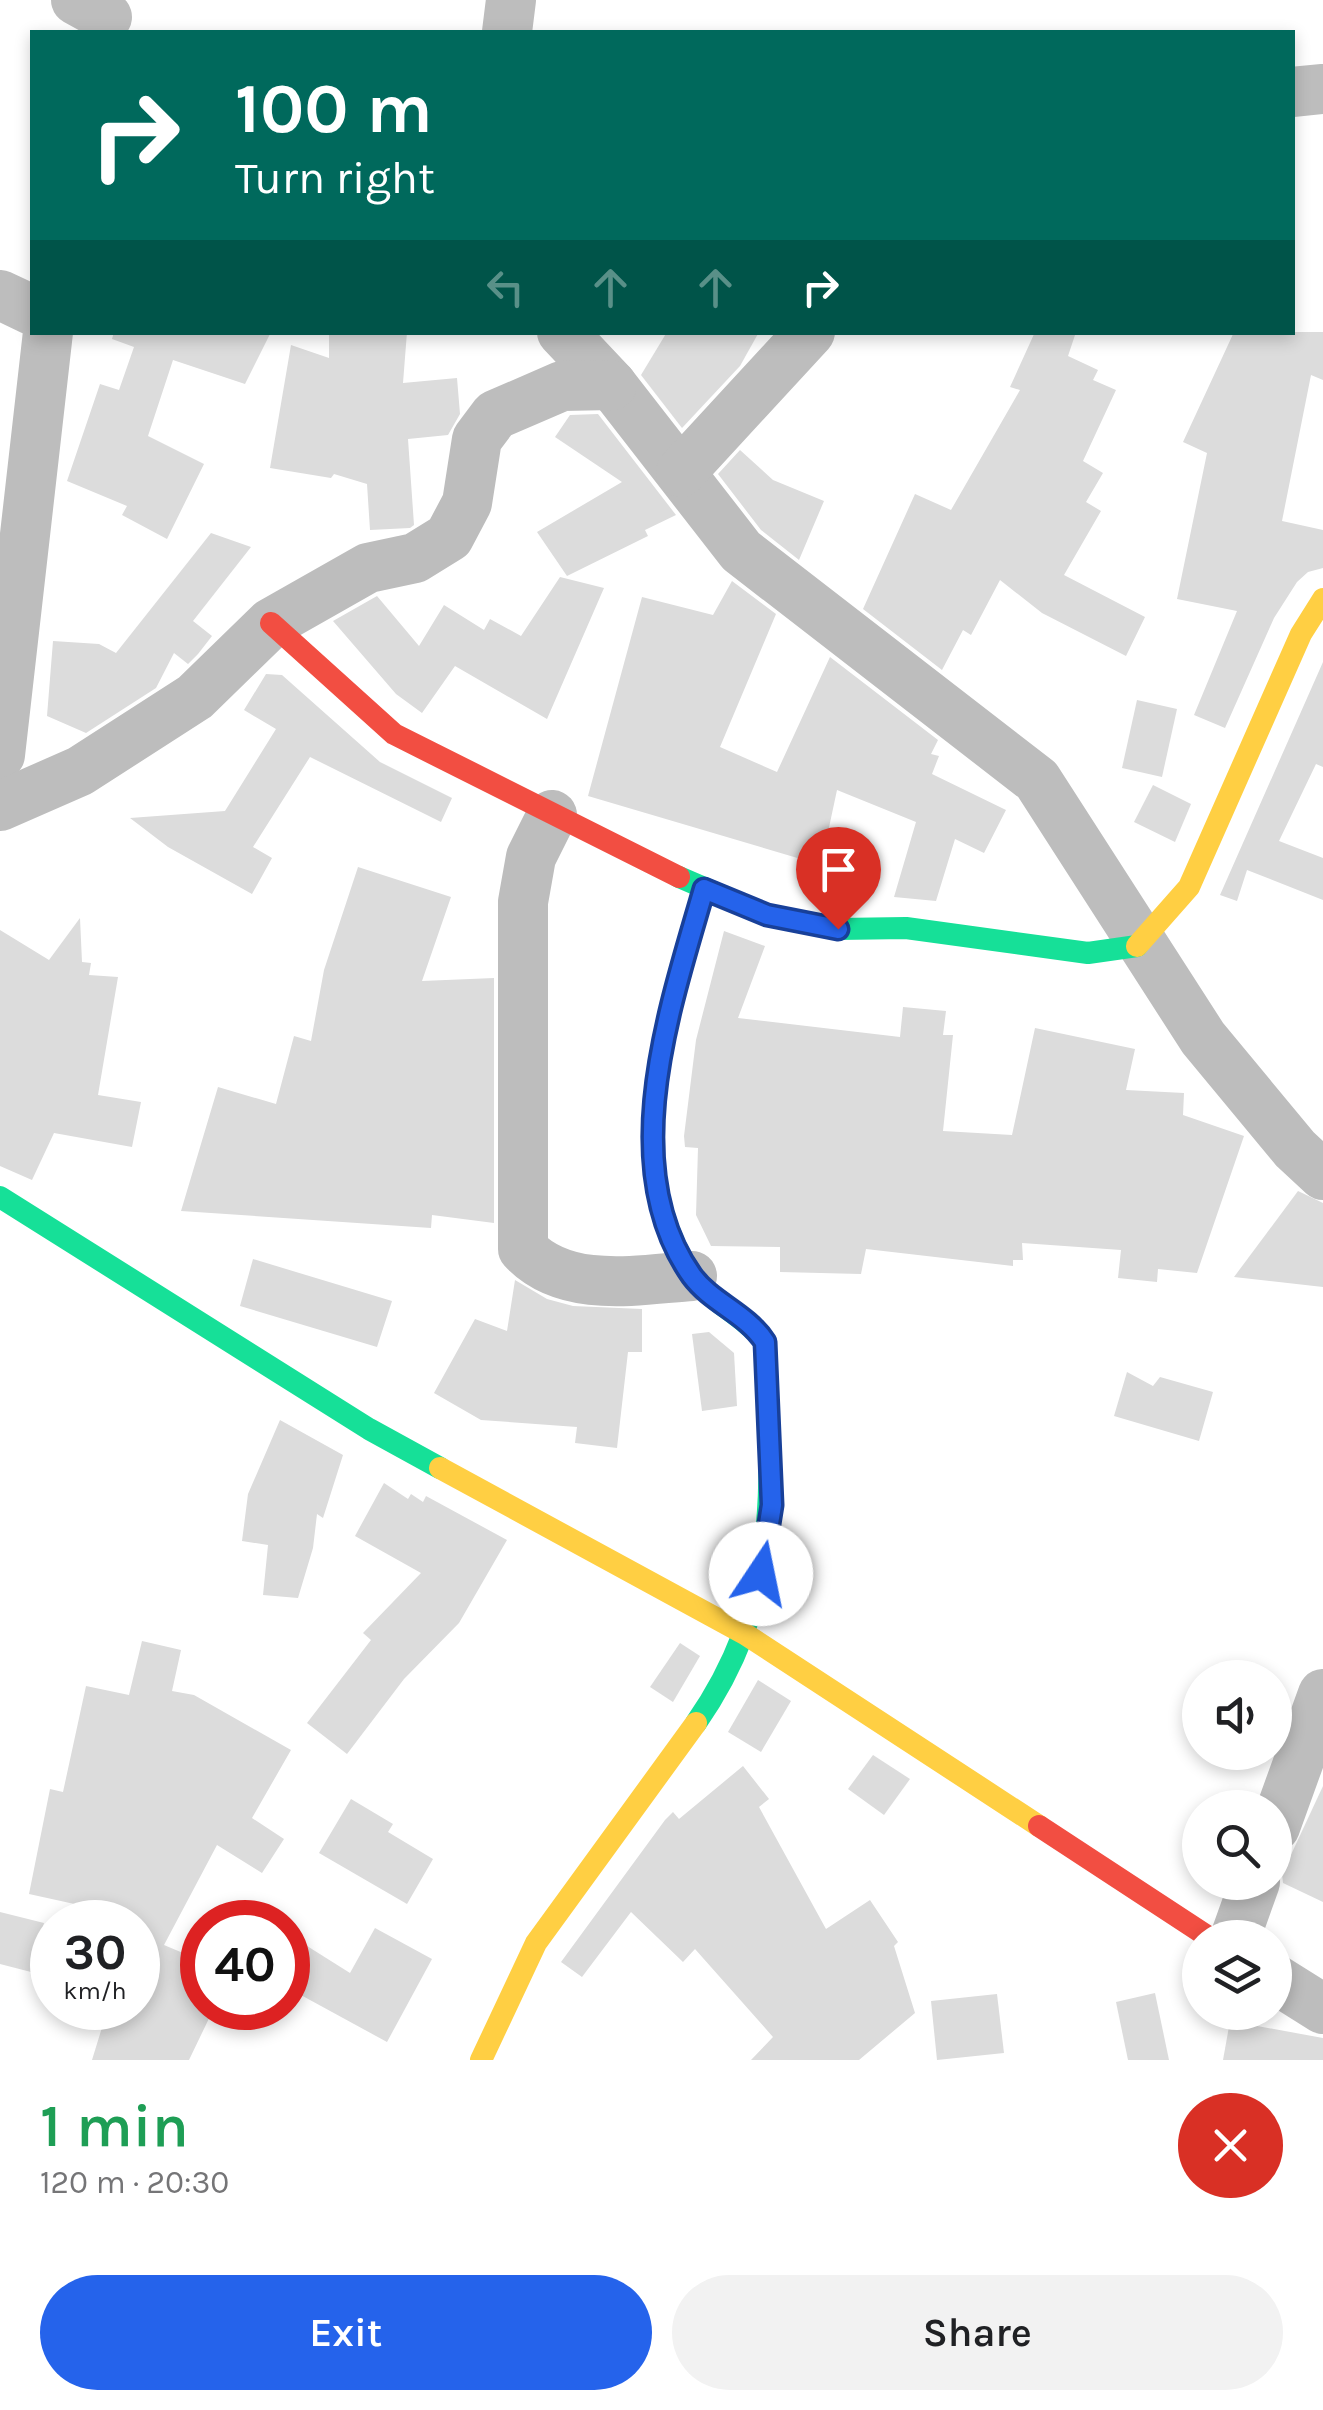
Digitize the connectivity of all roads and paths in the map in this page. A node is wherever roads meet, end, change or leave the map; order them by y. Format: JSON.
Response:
{"nodes":[{"id":1,"x":511,"y":0,"type":"edge"},
{"id":2,"x":507,"y":30,"type":"edge"},
{"id":3,"x":1323,"y":89,"type":"edge"},
{"id":4,"x":1295,"y":92,"type":"edge"},
{"id":5,"x":0,"y":295,"type":"edge"},
{"id":6,"x":30,"y":309,"type":"edge"},
{"id":7,"x":48,"y":335,"type":"edge"},
{"id":8,"x":565,"y":335,"type":"edge"},
{"id":9,"x":807,"y":335,"type":"edge"},
{"id":10,"x":612,"y":386,"type":"junction"},
{"id":11,"x":682,"y":472,"type":"junction"},
{"id":12,"x":1323,"y":599,"type":"edge"},
{"id":13,"x":271,"y":623,"type":"junction"},
{"id":14,"x":0,"y":756,"type":"edge"},
{"id":15,"x":0,"y":806,"type":"edge"},
{"id":16,"x":552,"y":815,"type":"junction"},
{"id":17,"x":704,"y":889,"type":"junction"},
{"id":18,"x":1141,"y":946,"type":"junction"},
{"id":19,"x":1323,"y":1175,"type":"edge"},
{"id":20,"x":0,"y":1197,"type":"edge"},
{"id":21,"x":692,"y":1276,"type":"junction"},
{"id":22,"x":746,"y":1634,"type":"junction"},
{"id":23,"x":1323,"y":1694,"type":"edge"},
{"id":24,"x":1289,"y":1790,"type":"edge"},
{"id":25,"x":1183,"y":1920,"type":"edge"},
{"id":26,"x":1292,"y":1990,"type":"edge"},
{"id":27,"x":1323,"y":2009,"type":"edge"},
{"id":28,"x":481,"y":2060,"type":"edge"}],
"edges":[{"from":1,"to":2,"type":"street"},
{"from":3,"to":4,"type":"street"},
{"from":5,"to":6,"type":"street"},
{"from":7,"to":14,"type":"street"},
{"from":8,"to":10,"type":"street"},
{"from":9,"to":11,"type":"street"},
{"from":10,"to":11,"type":"street"},
{"from":10,"to":13,"type":"street"},
{"from":11,"to":18,"type":"street"},
{"from":12,"to":18,"type":"street"},
{"from":13,"to":15,"type":"street"},
{"from":13,"to":16,"type":"street"},
{"from":16,"to":17,"type":"street"},
{"from":16,"to":21,"type":"street"},
{"from":17,"to":18,"type":"street"},
{"from":17,"to":21,"type":"street"},
{"from":18,"to":19,"type":"street"},
{"from":20,"to":22,"type":"street"},
{"from":21,"to":22,"type":"street"},
{"from":22,"to":25,"type":"street"},
{"from":22,"to":28,"type":"street"},
{"from":23,"to":24,"type":"street"},
{"from":26,"to":27,"type":"street"}]}
